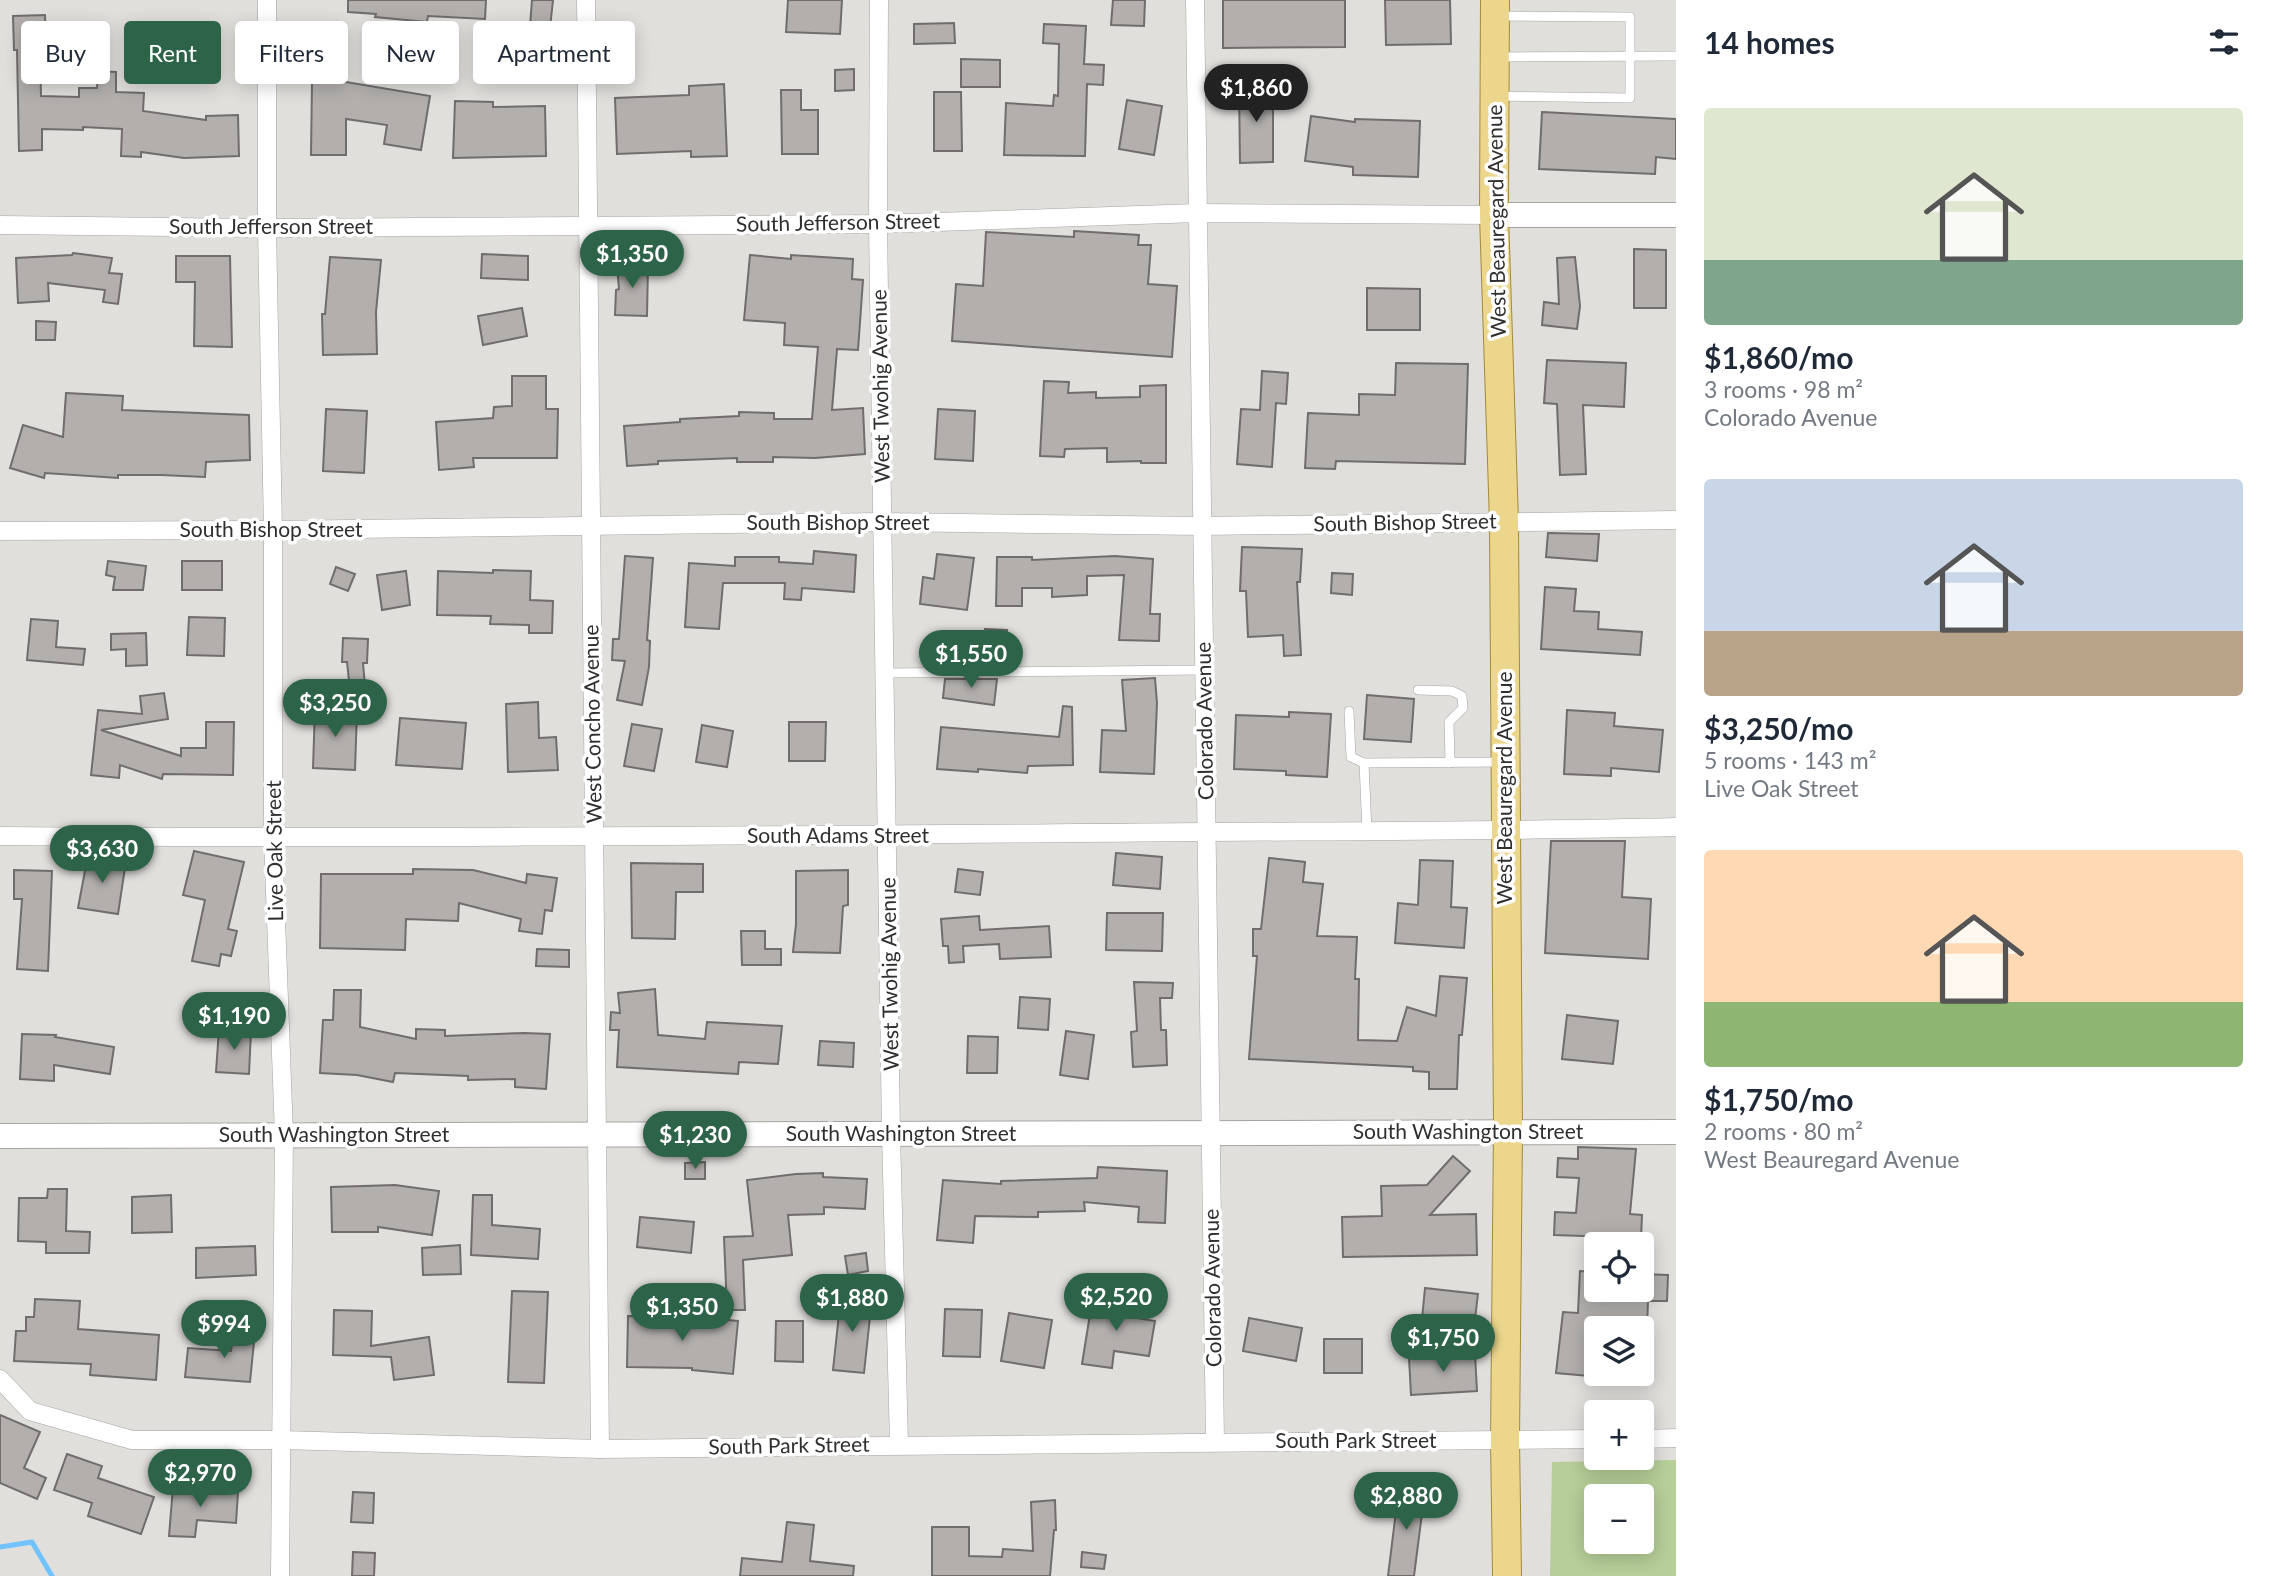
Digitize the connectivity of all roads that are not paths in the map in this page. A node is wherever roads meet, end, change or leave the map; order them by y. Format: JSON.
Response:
{"nodes":[{"id":1,"x":267,"y":0,"type":"edge"},
{"id":2,"x":586,"y":0,"type":"edge"},
{"id":3,"x":879,"y":0,"type":"edge"},
{"id":4,"x":1195,"y":0,"type":"edge"},
{"id":5,"x":1495,"y":8,"type":"edge"},
{"id":6,"x":1630,"y":56,"type":"junction"},
{"id":7,"x":1676,"y":56,"type":"edge"},
{"id":8,"x":1495,"y":57,"type":"junction"},
{"id":9,"x":1495,"y":96,"type":"junction"},
{"id":10,"x":1198,"y":214,"type":"junction"},
{"id":11,"x":1494,"y":215,"type":"junction"},
{"id":12,"x":1676,"y":215,"type":"edge"},
{"id":13,"x":878,"y":224,"type":"junction"},
{"id":14,"x":0,"y":225,"type":"edge"},
{"id":15,"x":588,"y":225,"type":"junction"},
{"id":16,"x":267,"y":228,"type":"junction"},
{"id":17,"x":1676,"y":520,"type":"edge"},
{"id":18,"x":883,"y":522,"type":"junction"},
{"id":19,"x":1503,"y":522,"type":"junction"},
{"id":20,"x":1202,"y":526,"type":"junction"},
{"id":21,"x":591,"y":527,"type":"junction"},
{"id":22,"x":273,"y":530,"type":"junction"},
{"id":23,"x":0,"y":531,"type":"edge"},
{"id":24,"x":1204,"y":670,"type":"junction"},
{"id":25,"x":886,"y":673,"type":"junction"},
{"id":26,"x":1418,"y":690,"type":"dead end"},
{"id":27,"x":1349,"y":711,"type":"dead end"},
{"id":28,"x":1450,"y":762,"type":"junction"},
{"id":29,"x":1505,"y":762,"type":"junction"},
{"id":30,"x":1364,"y":763,"type":"junction"},
{"id":31,"x":1676,"y":827,"type":"edge"},
{"id":32,"x":1505,"y":831,"type":"junction"},
{"id":33,"x":1206,"y":832,"type":"junction"},
{"id":34,"x":1367,"y":832,"type":"junction"},
{"id":35,"x":0,"y":836,"type":"edge"},
{"id":36,"x":594,"y":836,"type":"junction"},
{"id":37,"x":888,"y":836,"type":"junction"},
{"id":38,"x":273,"y":838,"type":"junction"},
{"id":39,"x":1508,"y":1132,"type":"junction"},
{"id":40,"x":1676,"y":1132,"type":"edge"},
{"id":41,"x":1211,"y":1133,"type":"junction"},
{"id":42,"x":891,"y":1134,"type":"junction"},
{"id":43,"x":285,"y":1135,"type":"junction"},
{"id":44,"x":597,"y":1135,"type":"junction"},
{"id":45,"x":0,"y":1136,"type":"edge"},
{"id":46,"x":0,"y":1379,"type":"edge"},
{"id":47,"x":1676,"y":1438,"type":"edge"},
{"id":48,"x":1584,"y":1439,"type":"edge"},
{"id":49,"x":1654,"y":1439,"type":"edge"},
{"id":50,"x":281,"y":1440,"type":"junction"},
{"id":51,"x":1505,"y":1440,"type":"junction"},
{"id":52,"x":1215,"y":1442,"type":"junction"},
{"id":53,"x":899,"y":1444,"type":"junction"},
{"id":54,"x":600,"y":1449,"type":"junction"},
{"id":55,"x":279,"y":1576,"type":"edge"},
{"id":56,"x":1507,"y":1576,"type":"edge"}],
"edges":[{"from":1,"to":16,"type":"street","name":"Live Oak Street"},
{"from":2,"to":15,"type":"street","name":"West Concho Avenue"},
{"from":3,"to":13,"type":"street","name":"West Twohig Avenue"},
{"from":4,"to":10,"type":"street","name":"Colorado Avenue"},
{"from":5,"to":6,"type":"lane"},
{"from":5,"to":8,"type":"main road","name":"West Beauregard Avenue"},
{"from":6,"to":7,"type":"lane"},
{"from":6,"to":8,"type":"lane"},
{"from":6,"to":9,"type":"lane"},
{"from":8,"to":9,"type":"main road","name":"West Beauregard Avenue"},
{"from":9,"to":11,"type":"main road","name":"West Beauregard Avenue"},
{"from":10,"to":11,"type":"street","name":"South Jefferson Street"},
{"from":10,"to":13,"type":"street","name":"South Jefferson Street"},
{"from":10,"to":20,"type":"street","name":"Colorado Avenue"},
{"from":11,"to":12,"type":"street","name":"South Jefferson Street"},
{"from":11,"to":19,"type":"main road","name":"West Beauregard Avenue"},
{"from":13,"to":15,"type":"street","name":"South Jefferson Street"},
{"from":13,"to":18,"type":"street","name":"West Twohig Avenue"},
{"from":14,"to":16,"type":"street","name":"South Jefferson Street"},
{"from":15,"to":16,"type":"street","name":"South Jefferson Street"},
{"from":15,"to":21,"type":"street","name":"West Concho Avenue"},
{"from":16,"to":22,"type":"street","name":"Live Oak Street"},
{"from":17,"to":19,"type":"street","name":"South Bishop Street"},
{"from":18,"to":20,"type":"street","name":"South Bishop Street"},
{"from":18,"to":21,"type":"street","name":"South Bishop Street"},
{"from":18,"to":25,"type":"street","name":"West Twohig Avenue"},
{"from":19,"to":20,"type":"street","name":"South Bishop Street"},
{"from":19,"to":29,"type":"main road","name":"West Beauregard Avenue"},
{"from":20,"to":24,"type":"street","name":"Colorado Avenue"},
{"from":21,"to":22,"type":"street","name":"South Bishop Street"},
{"from":21,"to":36,"type":"street","name":"West Concho Avenue"},
{"from":22,"to":23,"type":"street","name":"South Bishop Street"},
{"from":22,"to":38,"type":"street","name":"Live Oak Street"},
{"from":24,"to":25,"type":"lane"},
{"from":24,"to":33,"type":"street","name":"Colorado Avenue"},
{"from":25,"to":37,"type":"street","name":"West Twohig Avenue"},
{"from":26,"to":28,"type":"lane"},
{"from":27,"to":30,"type":"lane"},
{"from":28,"to":29,"type":"lane"},
{"from":28,"to":30,"type":"lane"},
{"from":29,"to":32,"type":"main road","name":"West Beauregard Avenue"},
{"from":30,"to":34,"type":"lane"},
{"from":31,"to":32,"type":"street","name":"South Adams Street"},
{"from":32,"to":34,"type":"street","name":"South Adams Street"},
{"from":32,"to":39,"type":"main road","name":"West Beauregard Avenue"},
{"from":33,"to":34,"type":"street","name":"South Adams Street"},
{"from":33,"to":37,"type":"street","name":"South Adams Street"},
{"from":33,"to":41,"type":"street","name":"Colorado Avenue"},
{"from":35,"to":38,"type":"street","name":"South Adams Street"},
{"from":36,"to":37,"type":"street","name":"South Adams Street"},
{"from":36,"to":38,"type":"street","name":"South Adams Street"},
{"from":36,"to":44,"type":"street","name":"West Concho Avenue"},
{"from":37,"to":42,"type":"street","name":"West Twohig Avenue"},
{"from":38,"to":43,"type":"street","name":"Live Oak Street"},
{"from":39,"to":40,"type":"street","name":"South Washington Street"},
{"from":39,"to":41,"type":"street","name":"South Washington Street"},
{"from":39,"to":51,"type":"main road","name":"West Beauregard Avenue"},
{"from":41,"to":42,"type":"street","name":"South Washington Street"},
{"from":41,"to":52,"type":"street","name":"Colorado Avenue"},
{"from":42,"to":44,"type":"street","name":"South Washington Street"},
{"from":42,"to":53,"type":"street","name":"West Twohig Avenue"},
{"from":43,"to":44,"type":"street","name":"South Washington Street"},
{"from":43,"to":45,"type":"street","name":"South Washington Street"},
{"from":43,"to":50,"type":"street","name":"Live Oak Street"},
{"from":44,"to":54,"type":"street","name":"West Concho Avenue"},
{"from":46,"to":50,"type":"street","name":"South Park Street"},
{"from":47,"to":49,"type":"street"},
{"from":48,"to":51,"type":"street","name":"South Park Street"},
{"from":50,"to":54,"type":"street","name":"South Park Street"},
{"from":50,"to":55,"type":"street","name":"Live Oak Street"},
{"from":51,"to":52,"type":"street","name":"South Park Street"},
{"from":51,"to":56,"type":"main road","name":"West Beauregard Avenue"},
{"from":52,"to":53,"type":"street","name":"South Park Street"},
{"from":53,"to":54,"type":"street","name":"South Park Street"}]}
